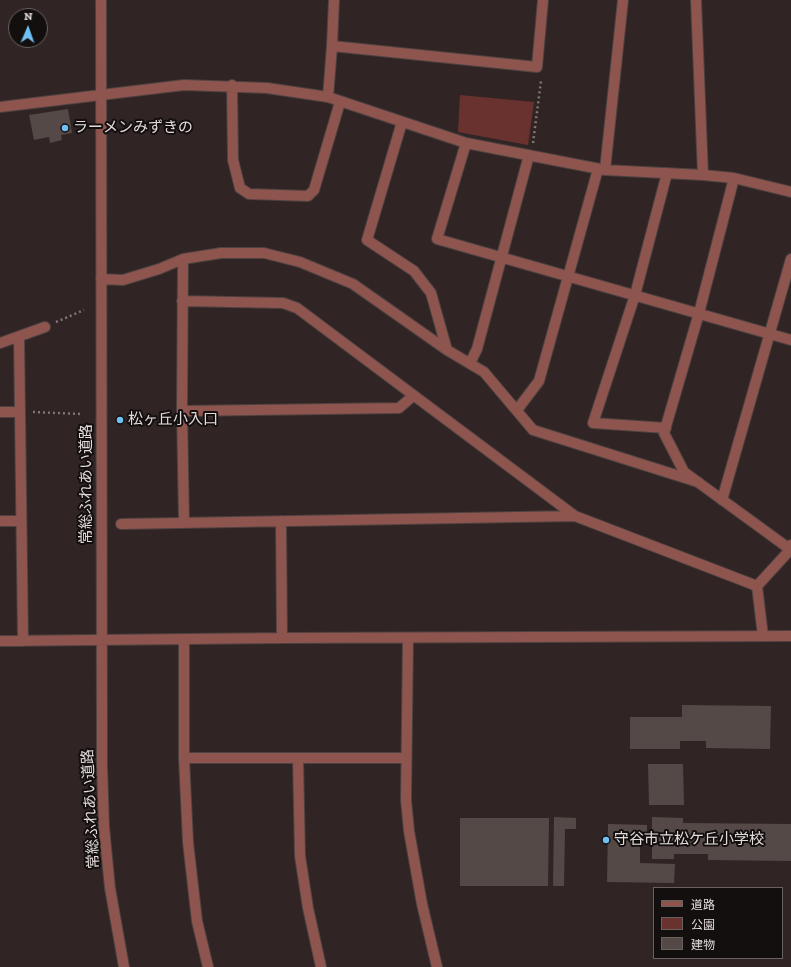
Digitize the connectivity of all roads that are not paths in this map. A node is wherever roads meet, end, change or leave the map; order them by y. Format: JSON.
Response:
{"nodes":[{"id":1,"x":101,"y":0,"type":"edge"},
{"id":2,"x":334,"y":0,"type":"edge"},
{"id":3,"x":543,"y":0,"type":"edge"},
{"id":4,"x":622,"y":0,"type":"edge"},
{"id":5,"x":696,"y":0,"type":"edge"},
{"id":6,"x":332,"y":46,"type":"junction"},
{"id":7,"x":232,"y":85,"type":"junction"},
{"id":8,"x":101,"y":94,"type":"junction"},
{"id":9,"x":328,"y":97,"type":"junction"},
{"id":10,"x":340,"y":102,"type":"junction"},
{"id":11,"x":0,"y":107,"type":"edge"},
{"id":12,"x":402,"y":122,"type":"junction"},
{"id":13,"x":466,"y":143,"type":"junction"},
{"id":14,"x":530,"y":155,"type":"junction"},
{"id":15,"x":601,"y":169,"type":"junction"},
{"id":16,"x":667,"y":173,"type":"junction"},
{"id":17,"x":703,"y":175,"type":"junction"},
{"id":18,"x":734,"y":178,"type":"junction"},
{"id":19,"x":791,"y":192,"type":"edge"},
{"id":20,"x":502,"y":257,"type":"junction"},
{"id":21,"x":183,"y":259,"type":"junction"},
{"id":22,"x":791,"y":259,"type":"edge"},
{"id":23,"x":568,"y":276,"type":"junction"},
{"id":24,"x":101,"y":279,"type":"junction"},
{"id":25,"x":635,"y":295,"type":"junction"},
{"id":26,"x":182,"y":301,"type":"junction"},
{"id":27,"x":699,"y":313,"type":"junction"},
{"id":28,"x":44,"y":327,"type":"road end"},
{"id":29,"x":770,"y":333,"type":"junction"},
{"id":30,"x":19,"y":337,"type":"junction"},
{"id":31,"x":791,"y":340,"type":"edge"},
{"id":32,"x":0,"y":343,"type":"edge"},
{"id":33,"x":447,"y":350,"type":"junction"},
{"id":34,"x":470,"y":363,"type":"junction"},
{"id":35,"x":413,"y":396,"type":"junction"},
{"id":36,"x":182,"y":410,"type":"junction"},
{"id":37,"x":517,"y":410,"type":"junction"},
{"id":38,"x":0,"y":412,"type":"edge"},
{"id":39,"x":20,"y":412,"type":"junction"},
{"id":40,"x":666,"y":428,"type":"junction"},
{"id":41,"x":698,"y":482,"type":"junction"},
{"id":42,"x":722,"y":500,"type":"junction"},
{"id":43,"x":575,"y":516,"type":"junction"},
{"id":44,"x":0,"y":521,"type":"edge"},
{"id":45,"x":21,"y":521,"type":"junction"},
{"id":46,"x":281,"y":521,"type":"junction"},
{"id":47,"x":184,"y":522,"type":"junction"},
{"id":48,"x":121,"y":524,"type":"dead end"},
{"id":49,"x":790,"y":548,"type":"edge"},
{"id":50,"x":757,"y":586,"type":"junction"},
{"id":51,"x":763,"y":636,"type":"junction"},
{"id":52,"x":791,"y":636,"type":"edge"},
{"id":53,"x":282,"y":638,"type":"junction"},
{"id":54,"x":408,"y":638,"type":"junction"},
{"id":55,"x":184,"y":639,"type":"junction"},
{"id":56,"x":102,"y":640,"type":"junction"},
{"id":57,"x":0,"y":641,"type":"edge"},
{"id":58,"x":23,"y":641,"type":"junction"},
{"id":59,"x":184,"y":758,"type":"junction"},
{"id":60,"x":298,"y":758,"type":"junction"},
{"id":61,"x":405,"y":758,"type":"junction"},
{"id":62,"x":124,"y":967,"type":"edge"},
{"id":63,"x":208,"y":967,"type":"edge"},
{"id":64,"x":321,"y":967,"type":"edge"},
{"id":65,"x":437,"y":967,"type":"edge"}],
"edges":[{"from":1,"to":8,"type":"street","name":"常総ふれあい道路"},
{"from":2,"to":6,"type":"street"},
{"from":3,"to":6,"type":"street"},
{"from":4,"to":15,"type":"street"},
{"from":5,"to":17,"type":"street"},
{"from":6,"to":9,"type":"street"},
{"from":7,"to":8,"type":"street"},
{"from":7,"to":9,"type":"street"},
{"from":7,"to":10,"type":"street"},
{"from":8,"to":11,"type":"street"},
{"from":8,"to":24,"type":"street","name":"常総ふれあい道路"},
{"from":9,"to":10,"type":"street"},
{"from":10,"to":12,"type":"street"},
{"from":12,"to":13,"type":"street"},
{"from":12,"to":33,"type":"street"},
{"from":13,"to":14,"type":"street"},
{"from":13,"to":20,"type":"street"},
{"from":14,"to":15,"type":"street"},
{"from":14,"to":20,"type":"street"},
{"from":15,"to":16,"type":"street"},
{"from":15,"to":23,"type":"street"},
{"from":16,"to":17,"type":"street"},
{"from":16,"to":25,"type":"street"},
{"from":17,"to":18,"type":"street"},
{"from":18,"to":19,"type":"street"},
{"from":18,"to":27,"type":"street"},
{"from":20,"to":23,"type":"street"},
{"from":20,"to":34,"type":"street"},
{"from":21,"to":24,"type":"street"},
{"from":21,"to":26,"type":"street"},
{"from":21,"to":33,"type":"street"},
{"from":22,"to":29,"type":"street"},
{"from":23,"to":25,"type":"street"},
{"from":23,"to":37,"type":"street"},
{"from":24,"to":56,"type":"street","name":"常総ふれあい道路"},
{"from":25,"to":27,"type":"street"},
{"from":25,"to":40,"type":"street"},
{"from":26,"to":35,"type":"street"},
{"from":26,"to":36,"type":"street"},
{"from":27,"to":29,"type":"street"},
{"from":27,"to":40,"type":"street"},
{"from":28,"to":30,"type":"street"},
{"from":29,"to":31,"type":"street"},
{"from":29,"to":42,"type":"street"},
{"from":30,"to":32,"type":"street"},
{"from":30,"to":39,"type":"street"},
{"from":33,"to":34,"type":"street"},
{"from":34,"to":37,"type":"street"},
{"from":35,"to":36,"type":"street"},
{"from":35,"to":43,"type":"street"},
{"from":36,"to":47,"type":"street"},
{"from":37,"to":41,"type":"street"},
{"from":38,"to":39,"type":"street"},
{"from":39,"to":45,"type":"street"},
{"from":40,"to":41,"type":"street"},
{"from":41,"to":42,"type":"street"},
{"from":42,"to":49,"type":"street"},
{"from":43,"to":46,"type":"street"},
{"from":43,"to":50,"type":"street"},
{"from":44,"to":45,"type":"street"},
{"from":45,"to":58,"type":"street"},
{"from":46,"to":47,"type":"street"},
{"from":46,"to":53,"type":"street"},
{"from":47,"to":48,"type":"street"},
{"from":49,"to":50,"type":"street"},
{"from":50,"to":51,"type":"street"},
{"from":51,"to":52,"type":"street"},
{"from":51,"to":54,"type":"street"},
{"from":53,"to":54,"type":"street"},
{"from":53,"to":55,"type":"street"},
{"from":54,"to":61,"type":"street"},
{"from":55,"to":56,"type":"street"},
{"from":55,"to":59,"type":"street"},
{"from":56,"to":58,"type":"street"},
{"from":56,"to":62,"type":"street","name":"常総ふれあい道路"},
{"from":57,"to":58,"type":"street"},
{"from":59,"to":60,"type":"street"},
{"from":59,"to":63,"type":"street"},
{"from":60,"to":61,"type":"street"},
{"from":60,"to":64,"type":"street"},
{"from":61,"to":65,"type":"street"}]}
